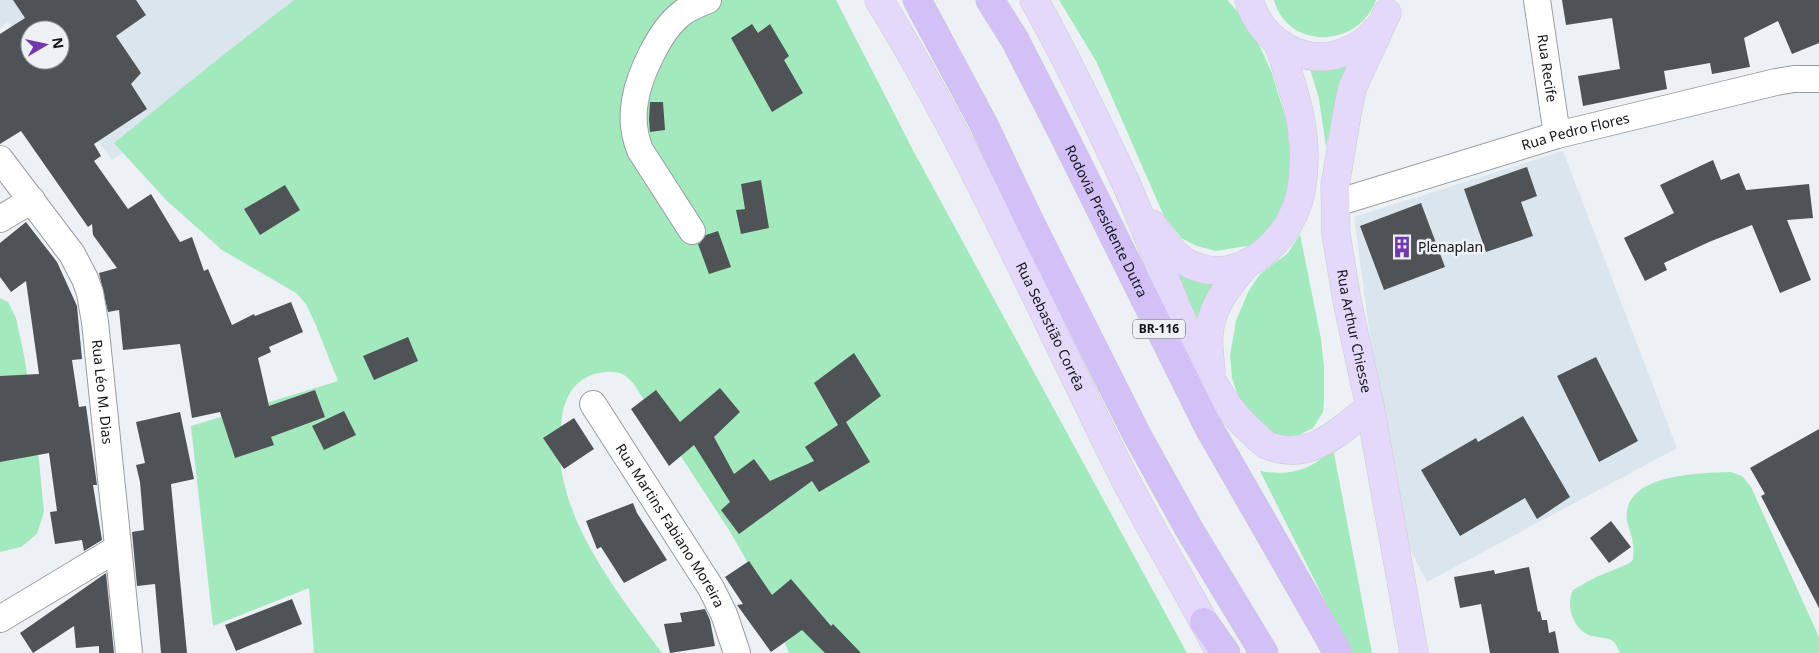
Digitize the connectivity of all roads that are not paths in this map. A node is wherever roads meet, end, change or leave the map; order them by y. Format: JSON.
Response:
{"nodes":[{"id":1,"x":708,"y":0,"type":"edge"},
{"id":2,"x":879,"y":0,"type":"edge"},
{"id":3,"x":917,"y":0,"type":"edge"},
{"id":4,"x":990,"y":0,"type":"edge"},
{"id":5,"x":1034,"y":0,"type":"edge"},
{"id":6,"x":1249,"y":0,"type":"edge"},
{"id":7,"x":1537,"y":0,"type":"edge"},
{"id":8,"x":1391,"y":4,"type":"edge"},
{"id":9,"x":1278,"y":43,"type":"junction"},
{"id":10,"x":1819,"y":79,"type":"edge"},
{"id":11,"x":1557,"y":135,"type":"junction"},
{"id":12,"x":0,"y":159,"type":"edge"},
{"id":13,"x":1124,"y":181,"type":"junction"},
{"id":14,"x":32,"y":200,"type":"junction"},
{"id":15,"x":1336,"y":203,"type":"junction"},
{"id":16,"x":0,"y":219,"type":"edge"},
{"id":17,"x":692,"y":231,"type":"dead end"},
{"id":18,"x":1247,"y":263,"type":"junction"},
{"id":19,"x":1212,"y":382,"type":"junction"},
{"id":20,"x":592,"y":404,"type":"dead end"},
{"id":21,"x":1370,"y":407,"type":"junction"},
{"id":22,"x":118,"y":548,"type":"junction"},
{"id":23,"x":0,"y":619,"type":"edge"},
{"id":24,"x":1204,"y":622,"type":"junction"},
{"id":25,"x":129,"y":653,"type":"edge"},
{"id":26,"x":737,"y":653,"type":"edge"},
{"id":27,"x":1220,"y":653,"type":"edge"},
{"id":28,"x":1226,"y":653,"type":"edge"},
{"id":29,"x":1264,"y":653,"type":"edge"},
{"id":30,"x":1338,"y":653,"type":"edge"},
{"id":31,"x":1414,"y":653,"type":"edge"}],
"edges":[{"from":1,"to":17,"type":"street"},
{"from":2,"to":24,"type":"main road","name":"Rua Sebastião Corrêa"},
{"from":3,"to":29,"type":"highway"},
{"from":4,"to":30,"type":"highway","name":"Rodovia Presidente Dutra","number":"BR-116"},
{"from":5,"to":13,"type":"main road"},
{"from":6,"to":9,"type":"main road"},
{"from":7,"to":11,"type":"street","name":"Rua Recife"},
{"from":8,"to":9,"type":"main road"},
{"from":8,"to":15,"type":"main road","name":"Rua Arthur Chiesse"},
{"from":9,"to":18,"type":"main road"},
{"from":10,"to":11,"type":"street","name":"Rua Pedro Flores"},
{"from":11,"to":15,"type":"street","name":"Rua Pedro Flores"},
{"from":12,"to":14,"type":"street","name":"Rua Léo M. Dias"},
{"from":13,"to":18,"type":"main road"},
{"from":13,"to":19,"type":"main road"},
{"from":14,"to":16,"type":"street"},
{"from":14,"to":22,"type":"street","name":"Rua Léo M. Dias"},
{"from":15,"to":21,"type":"main road","name":"Rua Arthur Chiesse"},
{"from":18,"to":19,"type":"main road"},
{"from":19,"to":21,"type":"main road"},
{"from":20,"to":26,"type":"street","name":"Rua Martins Fabiano Moreira"},
{"from":21,"to":31,"type":"main road","name":"Rua Arthur Chiesse"},
{"from":22,"to":23,"type":"street"},
{"from":22,"to":25,"type":"street","name":"Rua Léo M. Dias"},
{"from":24,"to":27,"type":"main road","name":"Rua Sebastião Corrêa"},
{"from":24,"to":28,"type":"highway"}]}
